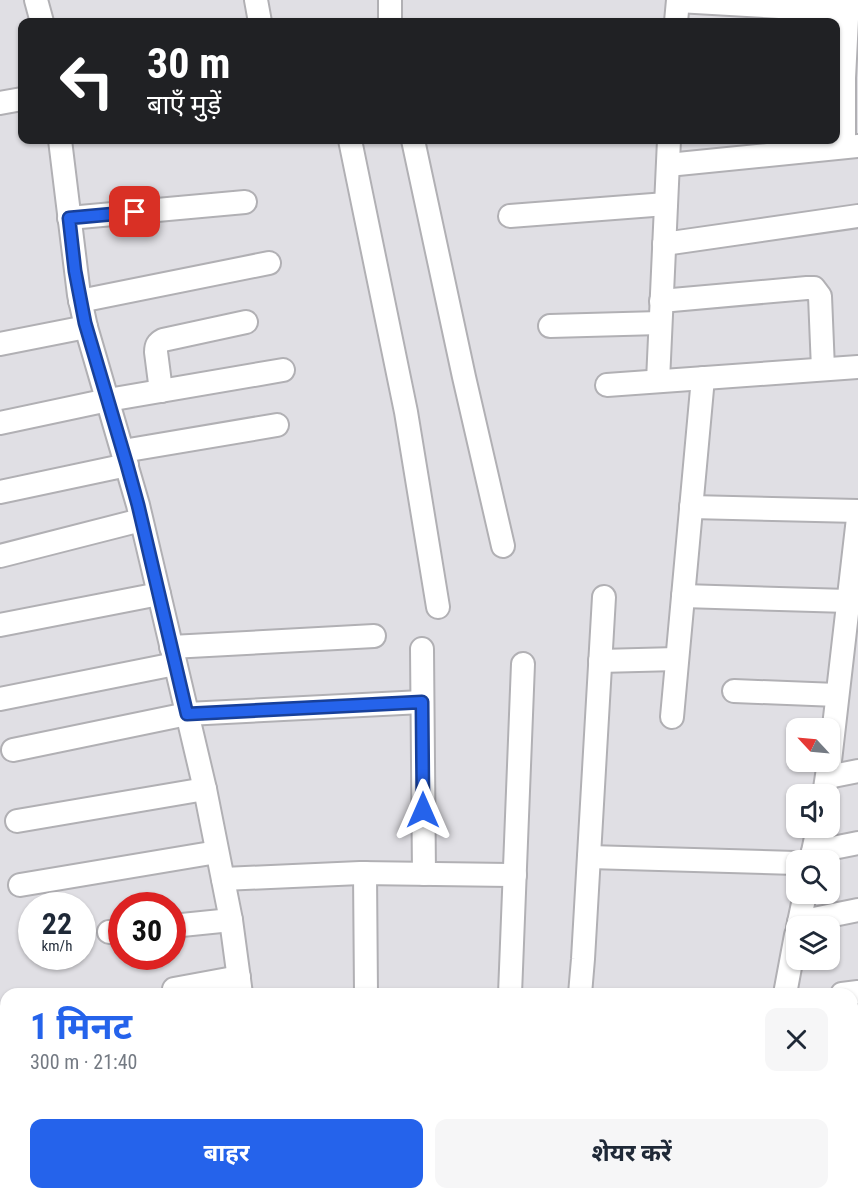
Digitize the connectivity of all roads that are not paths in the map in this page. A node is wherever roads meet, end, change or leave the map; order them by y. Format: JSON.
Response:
{"nodes":[{"id":1,"x":36,"y":0,"type":"edge"},
{"id":2,"x":256,"y":0,"type":"edge"},
{"id":3,"x":390,"y":0,"type":"edge"},
{"id":4,"x":678,"y":0,"type":"edge"},
{"id":5,"x":850,"y":16,"type":"edge"},
{"id":6,"x":41,"y":18,"type":"edge"},
{"id":7,"x":259,"y":18,"type":"edge"},
{"id":8,"x":390,"y":18,"type":"edge"},
{"id":9,"x":676,"y":18,"type":"edge"},
{"id":10,"x":840,"y":78,"type":"edge"},
{"id":11,"x":18,"y":100,"type":"edge"},
{"id":12,"x":0,"y":104,"type":"edge"},
{"id":13,"x":60,"y":144,"type":"edge"},
{"id":14,"x":351,"y":144,"type":"edge"},
{"id":15,"x":414,"y":144,"type":"edge"},
{"id":16,"x":669,"y":144,"type":"edge"},
{"id":17,"x":851,"y":146,"type":"edge"},
{"id":18,"x":668,"y":165,"type":"junction"},
{"id":19,"x":246,"y":202,"type":"dead end"},
{"id":20,"x":666,"y":204,"type":"junction"},
{"id":21,"x":510,"y":216,"type":"dead end"},
{"id":22,"x":858,"y":216,"type":"edge"},
{"id":23,"x":69,"y":218,"type":"junction"},
{"id":24,"x":664,"y":244,"type":"junction"},
{"id":25,"x":269,"y":263,"type":"dead end"},
{"id":26,"x":80,"y":301,"type":"junction"},
{"id":27,"x":661,"y":312,"type":"junction"},
{"id":28,"x":246,"y":322,"type":"dead end"},
{"id":29,"x":550,"y":326,"type":"dead end"},
{"id":30,"x":86,"y":327,"type":"junction"},
{"id":31,"x":0,"y":344,"type":"edge"},
{"id":32,"x":858,"y":367,"type":"edge"},
{"id":33,"x":823,"y":369,"type":"junction"},
{"id":34,"x":283,"y":370,"type":"dead end"},
{"id":35,"x":703,"y":378,"type":"junction"},
{"id":36,"x":658,"y":381,"type":"junction"},
{"id":37,"x":607,"y":385,"type":"dead end"},
{"id":38,"x":160,"y":391,"type":"junction"},
{"id":39,"x":108,"y":400,"type":"junction"},
{"id":40,"x":0,"y":423,"type":"edge"},
{"id":41,"x":277,"y":424,"type":"dead end"},
{"id":42,"x":125,"y":458,"type":"junction"},
{"id":43,"x":0,"y":492,"type":"edge"},
{"id":44,"x":691,"y":507,"type":"junction"},
{"id":45,"x":858,"y":511,"type":"edge"},
{"id":46,"x":858,"y":518,"type":"edge"},
{"id":47,"x":141,"y":520,"type":"junction"},
{"id":48,"x":503,"y":546,"type":"dead end"},
{"id":49,"x":856,"y":555,"type":"edge"},
{"id":50,"x":0,"y":556,"type":"edge"},
{"id":51,"x":159,"y":594,"type":"junction"},
{"id":52,"x":683,"y":596,"type":"junction"},
{"id":53,"x":604,"y":597,"type":"dead end"},
{"id":54,"x":848,"y":600,"type":"junction"},
{"id":55,"x":438,"y":608,"type":"dead end"},
{"id":56,"x":0,"y":624,"type":"edge"},
{"id":57,"x":374,"y":636,"type":"dead end"},
{"id":58,"x":422,"y":649,"type":"dead end"},
{"id":59,"x":850,"y":651,"type":"edge"},
{"id":60,"x":173,"y":655,"type":"junction"},
{"id":61,"x":677,"y":659,"type":"junction"},
{"id":62,"x":600,"y":661,"type":"junction"},
{"id":63,"x":524,"y":664,"type":"dead end"},
{"id":64,"x":734,"y":691,"type":"dead end"},
{"id":65,"x":837,"y":695,"type":"junction"},
{"id":66,"x":0,"y":699,"type":"edge"},
{"id":67,"x":422,"y":702,"type":"junction"},
{"id":68,"x":187,"y":714,"type":"junction"},
{"id":69,"x":672,"y":717,"type":"dead end"},
{"id":70,"x":13,"y":750,"type":"dead end"},
{"id":71,"x":858,"y":771,"type":"edge"},
{"id":72,"x":828,"y":774,"type":"edge"},
{"id":73,"x":205,"y":789,"type":"junction"},
{"id":74,"x":17,"y":821,"type":"dead end"},
{"id":75,"x":858,"y":843,"type":"edge"},
{"id":76,"x":836,"y":850,"type":"edge"},
{"id":77,"x":217,"y":852,"type":"junction"},
{"id":78,"x":589,"y":857,"type":"junction"},
{"id":79,"x":786,"y":859,"type":"edge"},
{"id":80,"x":365,"y":873,"type":"junction"},
{"id":81,"x":424,"y":874,"type":"junction"},
{"id":82,"x":515,"y":875,"type":"junction"},
{"id":83,"x":223,"y":879,"type":"junction"},
{"id":84,"x":20,"y":885,"type":"dead end"},
{"id":85,"x":858,"y":910,"type":"edge"},
{"id":86,"x":838,"y":916,"type":"edge"},
{"id":87,"x":231,"y":920,"type":"junction"},
{"id":88,"x":186,"y":925,"type":"edge"},
{"id":89,"x":790,"y":970,"type":"edge"},
{"id":90,"x":240,"y":986,"type":"edge"},
{"id":91,"x":196,"y":988,"type":"edge"},
{"id":92,"x":366,"y":988,"type":"edge"},
{"id":93,"x":510,"y":988,"type":"edge"},
{"id":94,"x":580,"y":988,"type":"edge"},
{"id":95,"x":786,"y":988,"type":"edge"}],
"edges":[{"from":1,"to":6,"type":"street"},
{"from":2,"to":7,"type":"street"},
{"from":3,"to":8,"type":"street"},
{"from":4,"to":5,"type":"street"},
{"from":4,"to":9,"type":"street"},
{"from":5,"to":10,"type":"street"},
{"from":10,"to":17,"type":"street"},
{"from":11,"to":12,"type":"street"},
{"from":13,"to":23,"type":"street"},
{"from":14,"to":55,"type":"street"},
{"from":15,"to":48,"type":"street"},
{"from":16,"to":18,"type":"street"},
{"from":17,"to":18,"type":"street"},
{"from":18,"to":20,"type":"street"},
{"from":19,"to":23,"type":"street"},
{"from":20,"to":21,"type":"street"},
{"from":20,"to":24,"type":"street"},
{"from":22,"to":24,"type":"street"},
{"from":23,"to":26,"type":"street"},
{"from":24,"to":27,"type":"street"},
{"from":25,"to":26,"type":"street"},
{"from":26,"to":30,"type":"street"},
{"from":27,"to":29,"type":"street"},
{"from":27,"to":33,"type":"street"},
{"from":27,"to":36,"type":"street"},
{"from":28,"to":38,"type":"street"},
{"from":30,"to":31,"type":"street"},
{"from":30,"to":39,"type":"street"},
{"from":32,"to":33,"type":"street"},
{"from":33,"to":35,"type":"street"},
{"from":34,"to":38,"type":"street"},
{"from":35,"to":36,"type":"street"},
{"from":35,"to":44,"type":"street"},
{"from":36,"to":37,"type":"street"},
{"from":38,"to":39,"type":"street"},
{"from":39,"to":40,"type":"street"},
{"from":39,"to":42,"type":"street"},
{"from":41,"to":42,"type":"street"},
{"from":42,"to":43,"type":"street"},
{"from":42,"to":47,"type":"street"},
{"from":44,"to":45,"type":"street"},
{"from":44,"to":52,"type":"street"},
{"from":46,"to":49,"type":"street"},
{"from":47,"to":50,"type":"street"},
{"from":47,"to":51,"type":"street"},
{"from":49,"to":54,"type":"street"},
{"from":51,"to":56,"type":"street"},
{"from":51,"to":60,"type":"street"},
{"from":52,"to":54,"type":"street"},
{"from":52,"to":61,"type":"street"},
{"from":53,"to":62,"type":"street"},
{"from":54,"to":59,"type":"street"},
{"from":57,"to":60,"type":"street"},
{"from":58,"to":67,"type":"street"},
{"from":59,"to":65,"type":"street"},
{"from":60,"to":66,"type":"street"},
{"from":60,"to":68,"type":"street"},
{"from":61,"to":62,"type":"street"},
{"from":61,"to":69,"type":"street"},
{"from":62,"to":78,"type":"street"},
{"from":63,"to":82,"type":"street"},
{"from":64,"to":65,"type":"street"},
{"from":65,"to":72,"type":"street"},
{"from":67,"to":68,"type":"street"},
{"from":67,"to":81,"type":"street"},
{"from":68,"to":70,"type":"street"},
{"from":68,"to":73,"type":"street"},
{"from":71,"to":72,"type":"street"},
{"from":73,"to":74,"type":"street"},
{"from":73,"to":77,"type":"street"},
{"from":75,"to":76,"type":"street"},
{"from":77,"to":83,"type":"street"},
{"from":77,"to":84,"type":"street"},
{"from":78,"to":79,"type":"street"},
{"from":78,"to":94,"type":"street"},
{"from":80,"to":81,"type":"street"},
{"from":80,"to":83,"type":"street"},
{"from":80,"to":92,"type":"street"},
{"from":81,"to":82,"type":"street"},
{"from":82,"to":93,"type":"street"},
{"from":83,"to":87,"type":"street"},
{"from":85,"to":86,"type":"street"},
{"from":87,"to":88,"type":"street"},
{"from":87,"to":90,"type":"street"},
{"from":89,"to":95,"type":"street"},
{"from":90,"to":91,"type":"street"}]}
